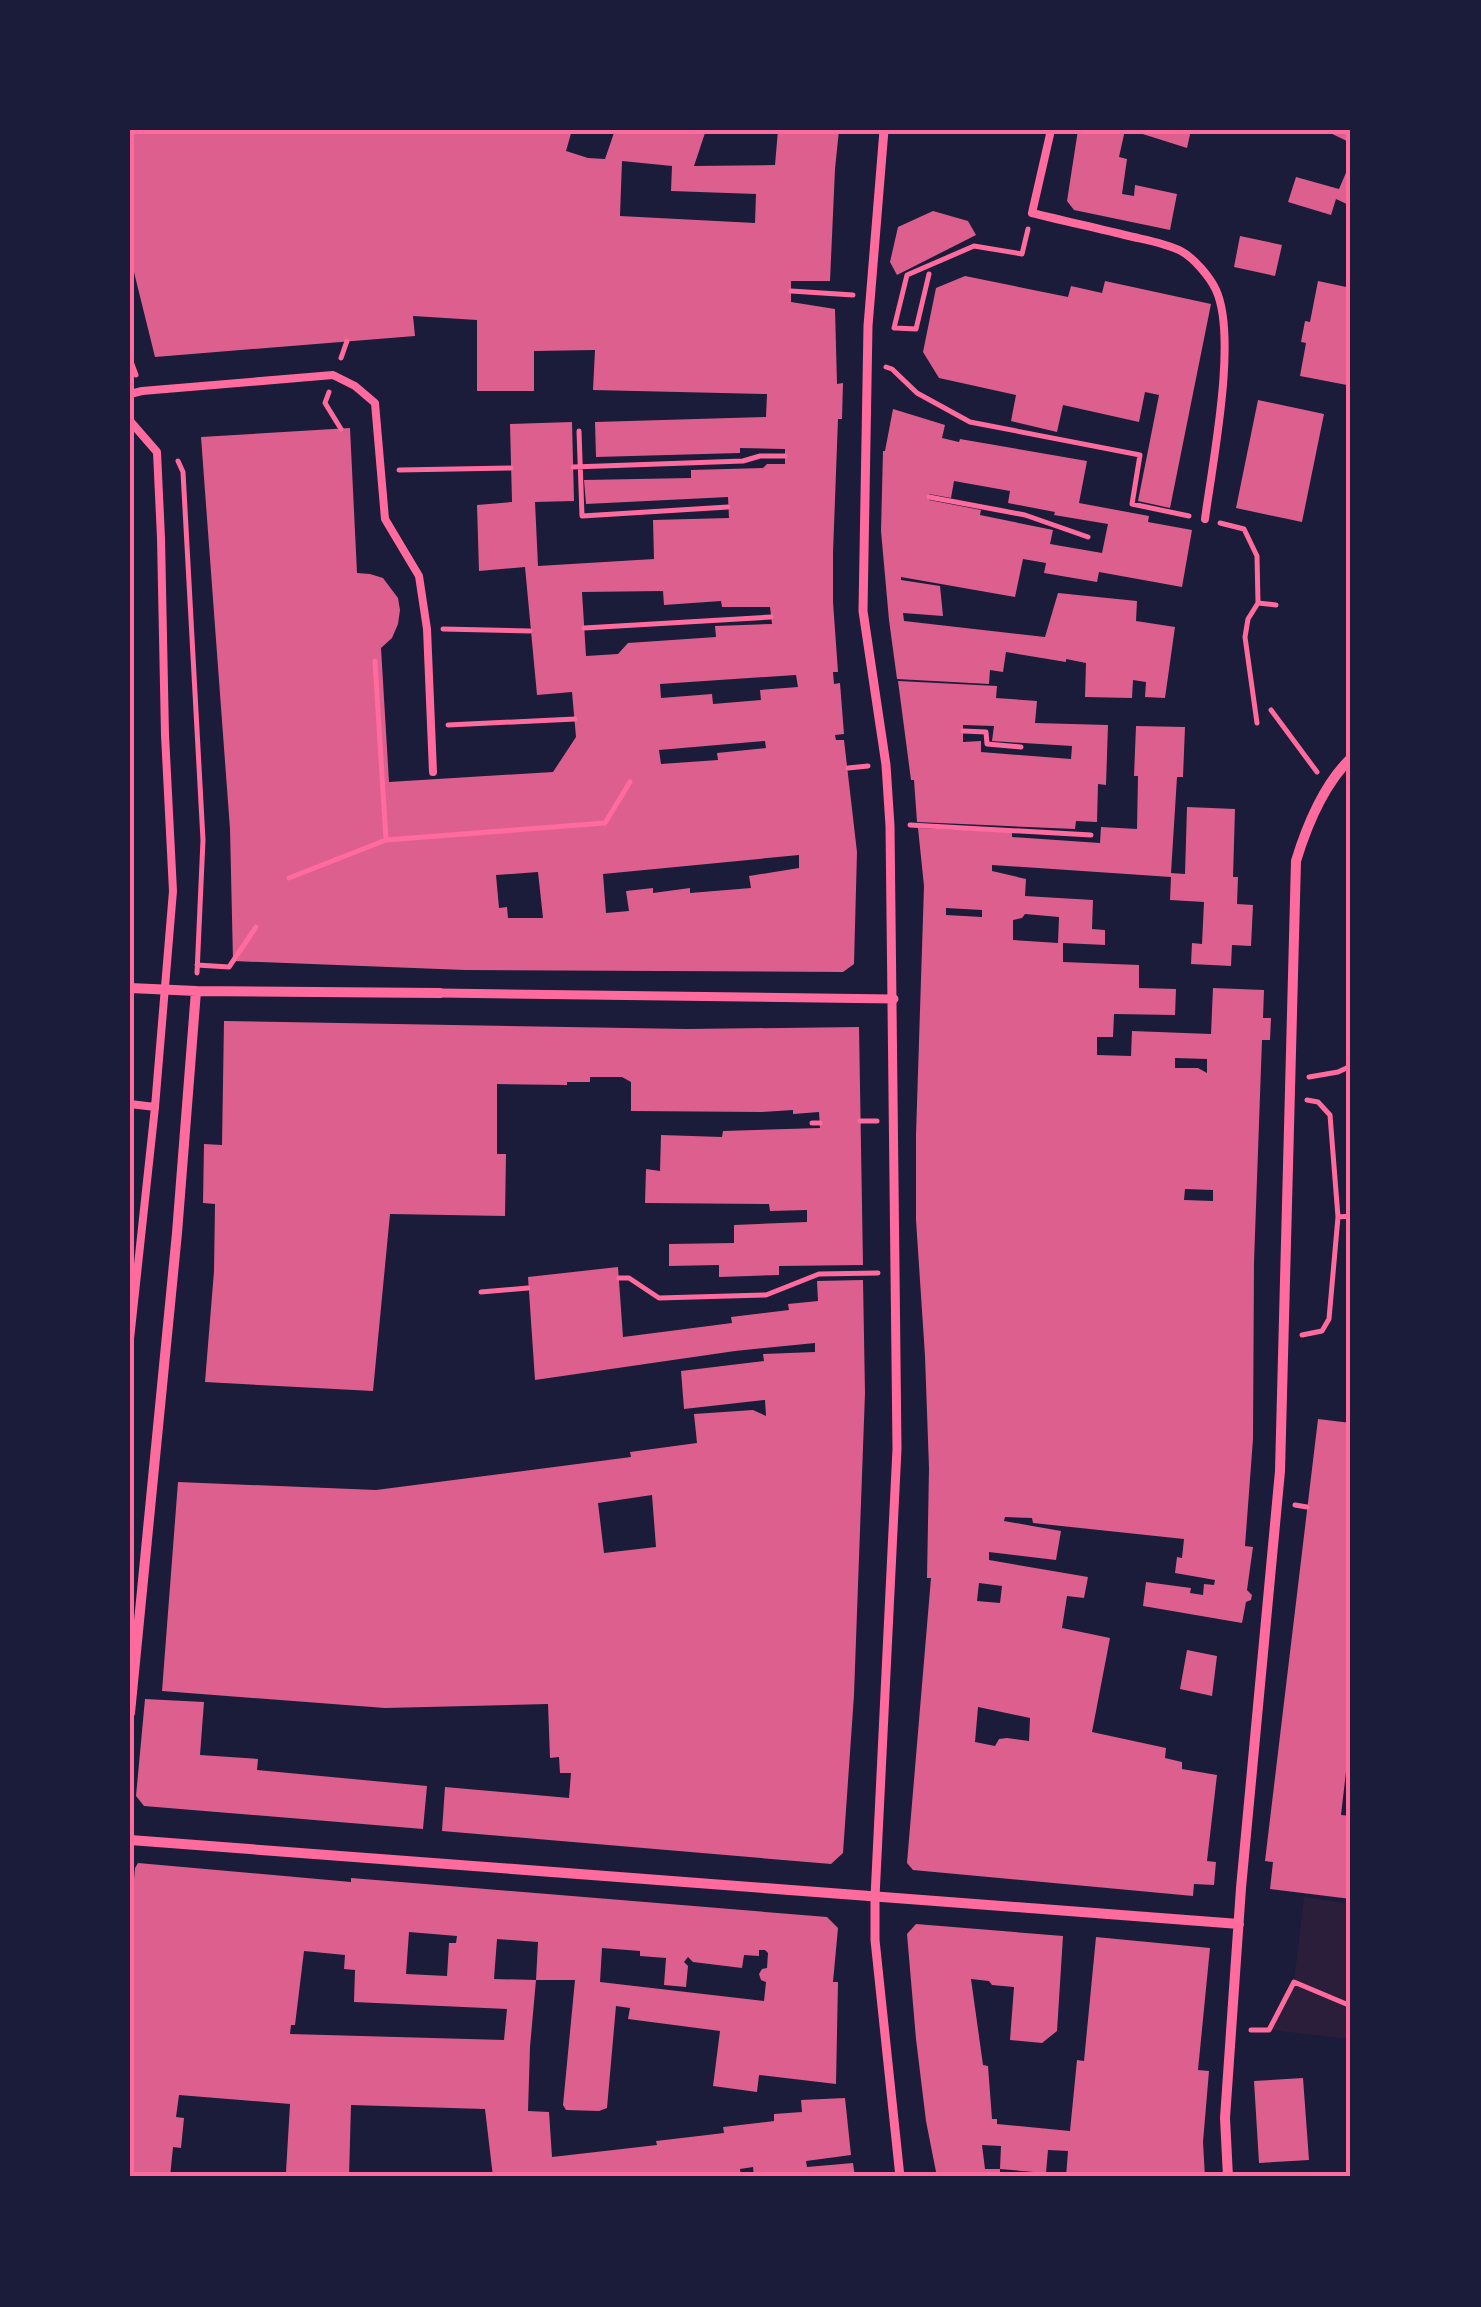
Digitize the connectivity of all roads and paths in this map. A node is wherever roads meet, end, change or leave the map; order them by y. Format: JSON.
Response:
{"nodes":[{"id":1,"x":884,"y":130,"type":"edge"},
{"id":2,"x":1051,"y":130,"type":"edge"},
{"id":3,"x":1022,"y":254,"type":"dead end"},
{"id":4,"x":929,"y":274,"type":"dead end"},
{"id":5,"x":791,"y":291,"type":"dead end"},
{"id":6,"x":870,"y":296,"type":"junction"},
{"id":7,"x":892,"y":369,"type":"dead end"},
{"id":8,"x":130,"y":394,"type":"edge"},
{"id":9,"x":130,"y":421,"type":"edge"},
{"id":10,"x":579,"y":431,"type":"dead end"},
{"id":11,"x":175,"y":456,"type":"dead end"},
{"id":12,"x":785,"y":456,"type":"dead end"},
{"id":13,"x":576,"y":467,"type":"junction"},
{"id":14,"x":511,"y":468,"type":"dead end"},
{"id":15,"x":381,"y":470,"type":"junction"},
{"id":16,"x":929,"y":497,"type":"dead end"},
{"id":17,"x":728,"y":507,"type":"dead end"},
{"id":18,"x":1205,"y":519,"type":"joint"},
{"id":19,"x":1244,"y":529,"type":"dead end"},
{"id":20,"x":1088,"y":537,"type":"dead end"},
{"id":21,"x":1258,"y":603,"type":"junction"},
{"id":22,"x":1276,"y":605,"type":"dead end"},
{"id":23,"x":771,"y":617,"type":"dead end"},
{"id":24,"x":584,"y":628,"type":"dead end"},
{"id":25,"x":427,"y":629,"type":"junction"},
{"id":26,"x":530,"y":630,"type":"dead end"},
{"id":27,"x":375,"y":661,"type":"dead end"},
{"id":28,"x":1271,"y":710,"type":"dead end"},
{"id":29,"x":574,"y":719,"type":"dead end"},
{"id":30,"x":1257,"y":723,"type":"dead end"},
{"id":31,"x":431,"y":726,"type":"junction"},
{"id":32,"x":963,"y":730,"type":"dead end"},
{"id":33,"x":1021,"y":747,"type":"dead end"},
{"id":34,"x":1351,"y":758,"type":"edge"},
{"id":35,"x":433,"y":772,"type":"dead end"},
{"id":36,"x":630,"y":782,"type":"dead end"},
{"id":37,"x":1328,"y":787,"type":"junction"},
{"id":38,"x":918,"y":825,"type":"dead end"},
{"id":39,"x":1092,"y":834,"type":"dead end"},
{"id":40,"x":386,"y":840,"type":"junction"},
{"id":41,"x":289,"y":878,"type":"dead end"},
{"id":42,"x":256,"y":927,"type":"dead end"},
{"id":43,"x":198,"y":965,"type":"junction"},
{"id":44,"x":130,"y":988,"type":"edge"},
{"id":45,"x":164,"y":990,"type":"junction"},
{"id":46,"x":196,"y":991,"type":"junction"},
{"id":47,"x":440,"y":994,"type":"joint"},
{"id":48,"x":894,"y":999,"type":"junction"},
{"id":49,"x":1351,"y":1066,"type":"edge"},
{"id":50,"x":1291,"y":1074,"type":"junction"},
{"id":51,"x":1318,"y":1102,"type":"dead end"},
{"id":52,"x":130,"y":1104,"type":"edge"},
{"id":53,"x":156,"y":1107,"type":"junction"},
{"id":54,"x":1351,"y":1216,"type":"edge"},
{"id":55,"x":1338,"y":1217,"type":"junction"},
{"id":56,"x":896,"y":1272,"type":"junction"},
{"id":57,"x":618,"y":1278,"type":"dead end"},
{"id":58,"x":528,"y":1288,"type":"dead end"},
{"id":59,"x":480,"y":1292,"type":"dead end"},
{"id":60,"x":1284,"y":1339,"type":"junction"},
{"id":61,"x":130,"y":1340,"type":"edge"},
{"id":62,"x":130,"y":1713,"type":"edge"},
{"id":63,"x":130,"y":1840,"type":"edge"},
{"id":64,"x":874,"y":1898,"type":"junction"},
{"id":65,"x":1239,"y":1924,"type":"junction"},
{"id":66,"x":1351,"y":2006,"type":"edge"},
{"id":67,"x":1233,"y":2030,"type":"junction"},
{"id":68,"x":900,"y":2177,"type":"edge"},
{"id":69,"x":1228,"y":2177,"type":"edge"}],
"edges":[{"from":1,"to":6,"type":"street"},
{"from":2,"to":18,"type":"lane"},
{"from":3,"to":4,"type":"path"},
{"from":5,"to":6,"type":"path"},
{"from":6,"to":48,"type":"street"},
{"from":7,"to":18,"type":"path"},
{"from":8,"to":15,"type":"lane"},
{"from":9,"to":45,"type":"lane"},
{"from":10,"to":13,"type":"path"},
{"from":11,"to":43,"type":"path"},
{"from":12,"to":13,"type":"path"},
{"from":13,"to":17,"type":"path"},
{"from":14,"to":15,"type":"path"},
{"from":15,"to":25,"type":"lane"},
{"from":16,"to":20,"type":"path"},
{"from":19,"to":21,"type":"path"},
{"from":21,"to":22,"type":"path"},
{"from":21,"to":30,"type":"path"},
{"from":23,"to":24,"type":"path"},
{"from":25,"to":26,"type":"path"},
{"from":25,"to":31,"type":"lane"},
{"from":27,"to":40,"type":"path"},
{"from":28,"to":37,"type":"path"},
{"from":29,"to":31,"type":"path"},
{"from":31,"to":35,"type":"lane"},
{"from":32,"to":33,"type":"path"},
{"from":34,"to":37,"type":"street"},
{"from":36,"to":40,"type":"path"},
{"from":37,"to":50,"type":"street"},
{"from":38,"to":39,"type":"path"},
{"from":40,"to":41,"type":"path"},
{"from":42,"to":43,"type":"path"},
{"from":43,"to":46,"type":"path"},
{"from":44,"to":45,"type":"street"},
{"from":45,"to":46,"type":"street"},
{"from":45,"to":53,"type":"lane"},
{"from":46,"to":47,"type":"street"},
{"from":46,"to":62,"type":"street"},
{"from":47,"to":48,"type":"street"},
{"from":48,"to":56,"type":"street"},
{"from":49,"to":50,"type":"path"},
{"from":50,"to":60,"type":"street"},
{"from":51,"to":55,"type":"path"},
{"from":52,"to":53,"type":"lane"},
{"from":53,"to":61,"type":"lane"},
{"from":54,"to":55,"type":"path"},
{"from":55,"to":60,"type":"path"},
{"from":56,"to":57,"type":"path"},
{"from":56,"to":64,"type":"street"},
{"from":58,"to":59,"type":"path"},
{"from":60,"to":65,"type":"street"},
{"from":63,"to":64,"type":"street"},
{"from":64,"to":65,"type":"street"},
{"from":64,"to":68,"type":"street"},
{"from":65,"to":67,"type":"street"},
{"from":66,"to":67,"type":"path"},
{"from":67,"to":69,"type":"street"}]}
